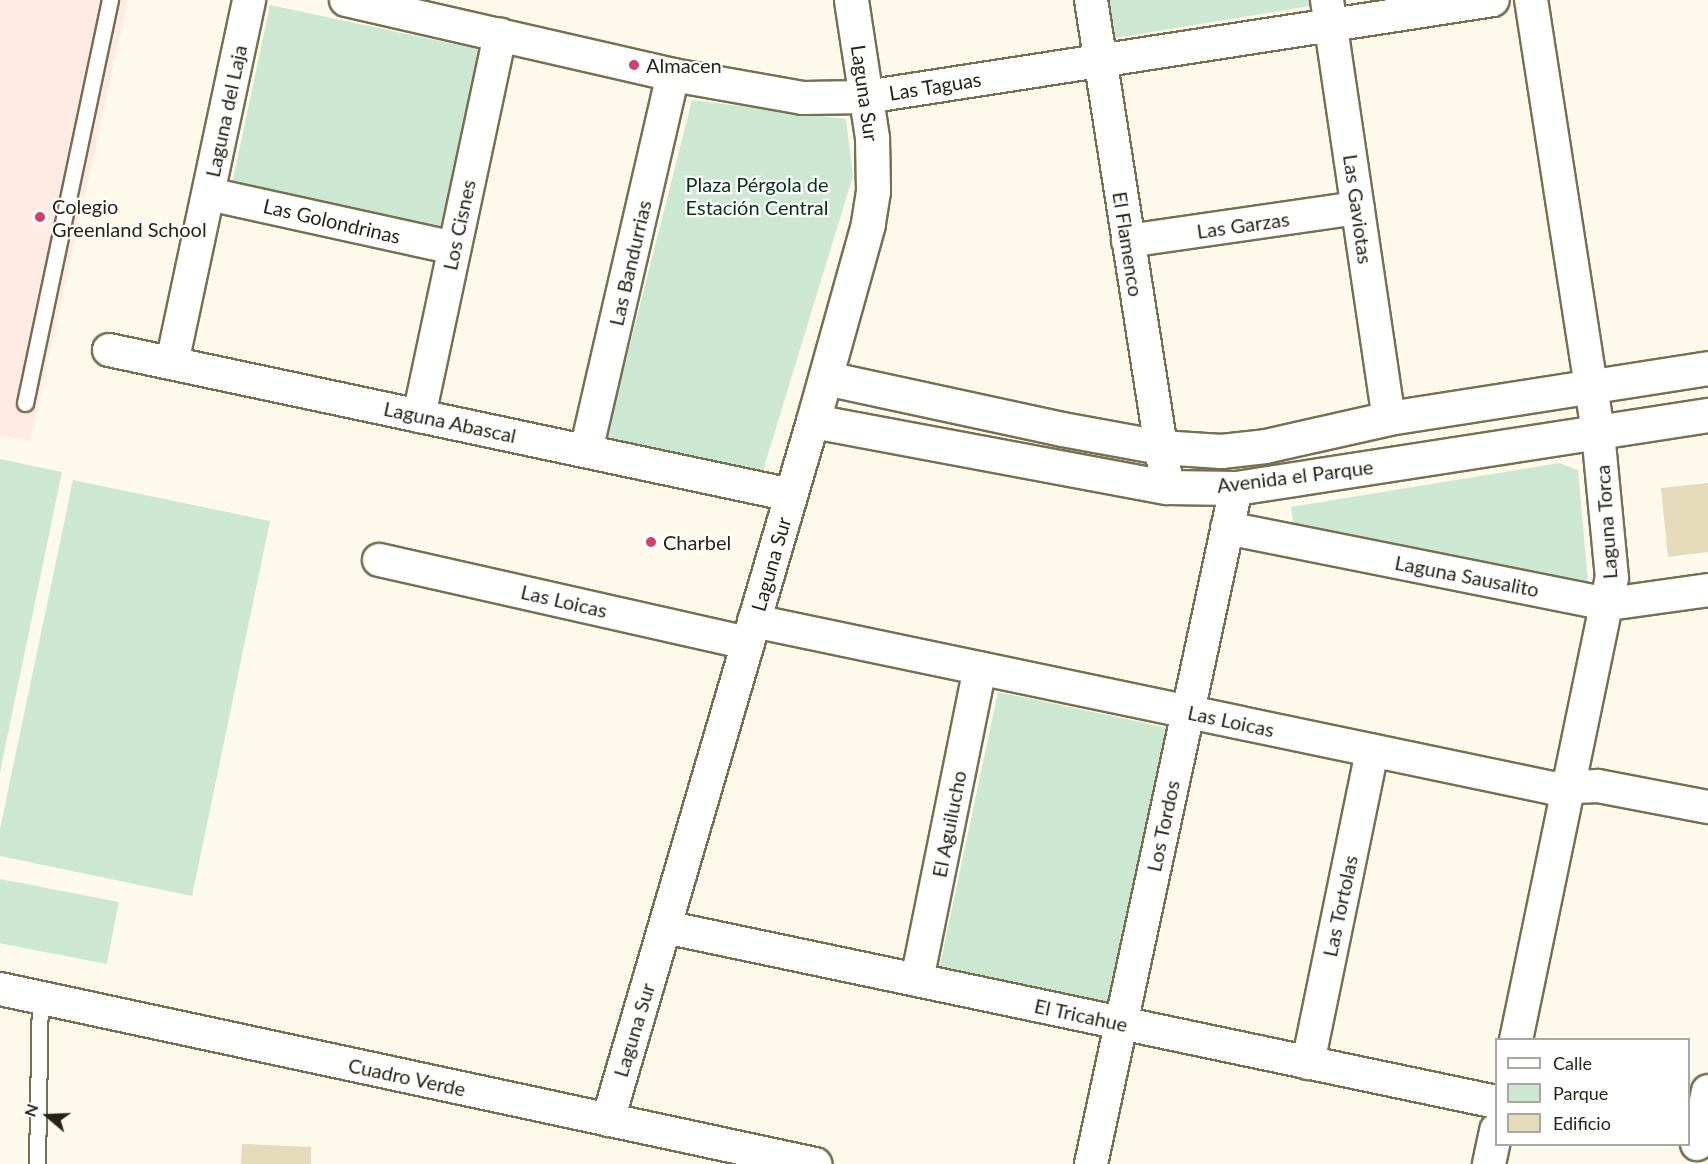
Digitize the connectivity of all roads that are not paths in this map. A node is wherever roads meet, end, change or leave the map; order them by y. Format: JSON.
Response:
{"nodes":[{"id":1,"x":110,"y":0,"type":"edge"},
{"id":2,"x":249,"y":0,"type":"edge"},
{"id":3,"x":346,"y":0,"type":"edge"},
{"id":4,"x":851,"y":0,"type":"edge"},
{"id":5,"x":1091,"y":0,"type":"edge"},
{"id":6,"x":1493,"y":0,"type":"edge"},
{"id":7,"x":1531,"y":0,"type":"edge"},
{"id":8,"x":1329,"y":13,"type":"edge"},
{"id":9,"x":500,"y":34,"type":"junction"},
{"id":10,"x":1100,"y":61,"type":"junction"},
{"id":11,"x":674,"y":75,"type":"junction"},
{"id":12,"x":866,"y":97,"type":"junction"},
{"id":13,"x":209,"y":194,"type":"junction"},
{"id":14,"x":1358,"y":208,"type":"junction"},
{"id":15,"x":1128,"y":242,"type":"junction"},
{"id":16,"x":454,"y":248,"type":"junction"},
{"id":17,"x":109,"y":350,"type":"dead end"},
{"id":18,"x":172,"y":363,"type":"junction"},
{"id":19,"x":1708,"y":368,"type":"edge"},
{"id":20,"x":826,"y":378,"type":"junction"},
{"id":21,"x":1591,"y":386,"type":"junction"},
{"id":22,"x":25,"y":403,"type":"dead end"},
{"id":23,"x":1708,"y":415,"type":"edge"},
{"id":24,"x":419,"y":416,"type":"junction"},
{"id":25,"x":1389,"y":418,"type":"junction"},
{"id":26,"x":813,"y":421,"type":"junction"},
{"id":27,"x":1598,"y":432,"type":"junction"},
{"id":28,"x":1160,"y":447,"type":"junction"},
{"id":29,"x":586,"y":451,"type":"junction"},
{"id":30,"x":1167,"y":487,"type":"junction"},
{"id":31,"x":1236,"y":488,"type":"junction"},
{"id":32,"x":791,"y":495,"type":"junction"},
{"id":33,"x":1227,"y":528,"type":"junction"},
{"id":34,"x":379,"y":560,"type":"dead end"},
{"id":35,"x":1708,"y":590,"type":"edge"},
{"id":36,"x":1609,"y":604,"type":"junction"},
{"id":37,"x":751,"y":632,"type":"junction"},
{"id":38,"x":980,"y":668,"type":"junction"},
{"id":39,"x":1188,"y":712,"type":"junction"},
{"id":40,"x":1372,"y":750,"type":"junction"},
{"id":41,"x":1570,"y":787,"type":"junction"},
{"id":42,"x":1708,"y":807,"type":"edge"},
{"id":43,"x":665,"y":927,"type":"junction"},
{"id":44,"x":917,"y":980,"type":"junction"},
{"id":45,"x":0,"y":989,"type":"edge"},
{"id":46,"x":40,"y":998,"type":"junction"},
{"id":47,"x":1121,"y":1023,"type":"junction"},
{"id":48,"x":1516,"y":1038,"type":"edge"},
{"id":49,"x":1308,"y":1063,"type":"junction"},
{"id":50,"x":1708,"y":1092,"type":"edge"},
{"id":51,"x":1495,"y":1102,"type":"edge"},
{"id":52,"x":608,"y":1120,"type":"junction"},
{"id":53,"x":1495,"y":1138,"type":"edge"},
{"id":54,"x":1698,"y":1144,"type":"edge"},
{"id":55,"x":37,"y":1164,"type":"edge"},
{"id":56,"x":815,"y":1164,"type":"edge"},
{"id":57,"x":1090,"y":1164,"type":"edge"},
{"id":58,"x":1489,"y":1164,"type":"edge"}],
"edges":[{"from":1,"to":22,"type":"lane"},
{"from":2,"to":13,"type":"street","name":"Laguna del Laja"},
{"from":3,"to":9,"type":"street","name":"Las Taguas"},
{"from":4,"to":12,"type":"street","name":"Laguna Sur"},
{"from":5,"to":10,"type":"street","name":"El Flamenco"},
{"from":6,"to":8,"type":"street","name":"Las Taguas"},
{"from":7,"to":21,"type":"street","name":"Laguna Torca"},
{"from":8,"to":10,"type":"street","name":"Las Taguas"},
{"from":8,"to":14,"type":"street","name":"Las Gaviotas"},
{"from":9,"to":11,"type":"street","name":"Las Taguas"},
{"from":9,"to":16,"type":"street","name":"Los Cisnes"},
{"from":10,"to":12,"type":"street","name":"Las Taguas"},
{"from":10,"to":15,"type":"street","name":"El Flamenco"},
{"from":11,"to":12,"type":"street","name":"Las Taguas"},
{"from":11,"to":29,"type":"street","name":"Las Bandurrias"},
{"from":12,"to":20,"type":"street","name":"Laguna Sur"},
{"from":13,"to":16,"type":"street","name":"Las Golondrinas"},
{"from":13,"to":18,"type":"street","name":"Laguna del Laja"},
{"from":14,"to":15,"type":"street","name":"Las Garzas"},
{"from":14,"to":25,"type":"street","name":"Las Gaviotas"},
{"from":15,"to":28,"type":"street","name":"El Flamenco"},
{"from":16,"to":24,"type":"street","name":"Los Cisnes"},
{"from":17,"to":18,"type":"street","name":"Laguna Abascal"},
{"from":18,"to":24,"type":"street","name":"Laguna Abascal"},
{"from":19,"to":21,"type":"street","name":"Avenida el Parque"},
{"from":20,"to":26,"type":"street","name":"Laguna Sur"},
{"from":20,"to":28,"type":"street","name":"Avenida el Parque"},
{"from":21,"to":25,"type":"street","name":"Avenida el Parque"},
{"from":21,"to":27,"type":"street","name":"Laguna Torca"},
{"from":23,"to":27,"type":"street","name":"Avenida el Parque"},
{"from":24,"to":29,"type":"street","name":"Laguna Abascal"},
{"from":25,"to":28,"type":"street","name":"Avenida el Parque"},
{"from":26,"to":30,"type":"street","name":"Avenida el Parque"},
{"from":26,"to":32,"type":"street","name":"Laguna Sur"},
{"from":27,"to":31,"type":"street","name":"Avenida el Parque"},
{"from":27,"to":36,"type":"street","name":"Laguna Torca"},
{"from":28,"to":30,"type":"street","name":"El Flamenco"},
{"from":29,"to":32,"type":"street","name":"Laguna Abascal"},
{"from":30,"to":31,"type":"street","name":"Avenida el Parque"},
{"from":31,"to":33,"type":"street","name":"Los Tordos"},
{"from":32,"to":37,"type":"street","name":"Laguna Sur"},
{"from":33,"to":36,"type":"street","name":"Laguna Sausalito"},
{"from":33,"to":39,"type":"street","name":"Los Tordos"},
{"from":34,"to":37,"type":"street","name":"Las Loicas"},
{"from":35,"to":36,"type":"street","name":"Laguna Sausalito"},
{"from":36,"to":41,"type":"street","name":"Laguna Torca"},
{"from":37,"to":38,"type":"street","name":"Las Loicas"},
{"from":37,"to":43,"type":"street","name":"Laguna Sur"},
{"from":38,"to":39,"type":"street","name":"Las Loicas"},
{"from":38,"to":44,"type":"street","name":"El Aguilucho"},
{"from":39,"to":40,"type":"street","name":"Las Loicas"},
{"from":39,"to":47,"type":"street","name":"Los Tordos"},
{"from":40,"to":41,"type":"street","name":"Las Loicas"},
{"from":40,"to":49,"type":"street","name":"Las Tortolas"},
{"from":41,"to":42,"type":"street","name":"Las Loicas"},
{"from":41,"to":48,"type":"street","name":"Laguna Torca"},
{"from":43,"to":44,"type":"street","name":"El Tricahue"},
{"from":43,"to":52,"type":"street","name":"Laguna Sur"},
{"from":44,"to":47,"type":"street","name":"El Tricahue"},
{"from":45,"to":46,"type":"street","name":"Cuadro Verde"},
{"from":46,"to":52,"type":"street","name":"Cuadro Verde"},
{"from":46,"to":55,"type":"lane"},
{"from":47,"to":49,"type":"street","name":"El Tricahue"},
{"from":47,"to":57,"type":"street","name":"Los Tordos"},
{"from":49,"to":51,"type":"street","name":"El Tricahue"},
{"from":50,"to":54,"type":"street"},
{"from":52,"to":56,"type":"street","name":"Cuadro Verde"},
{"from":53,"to":58,"type":"street"}]}
